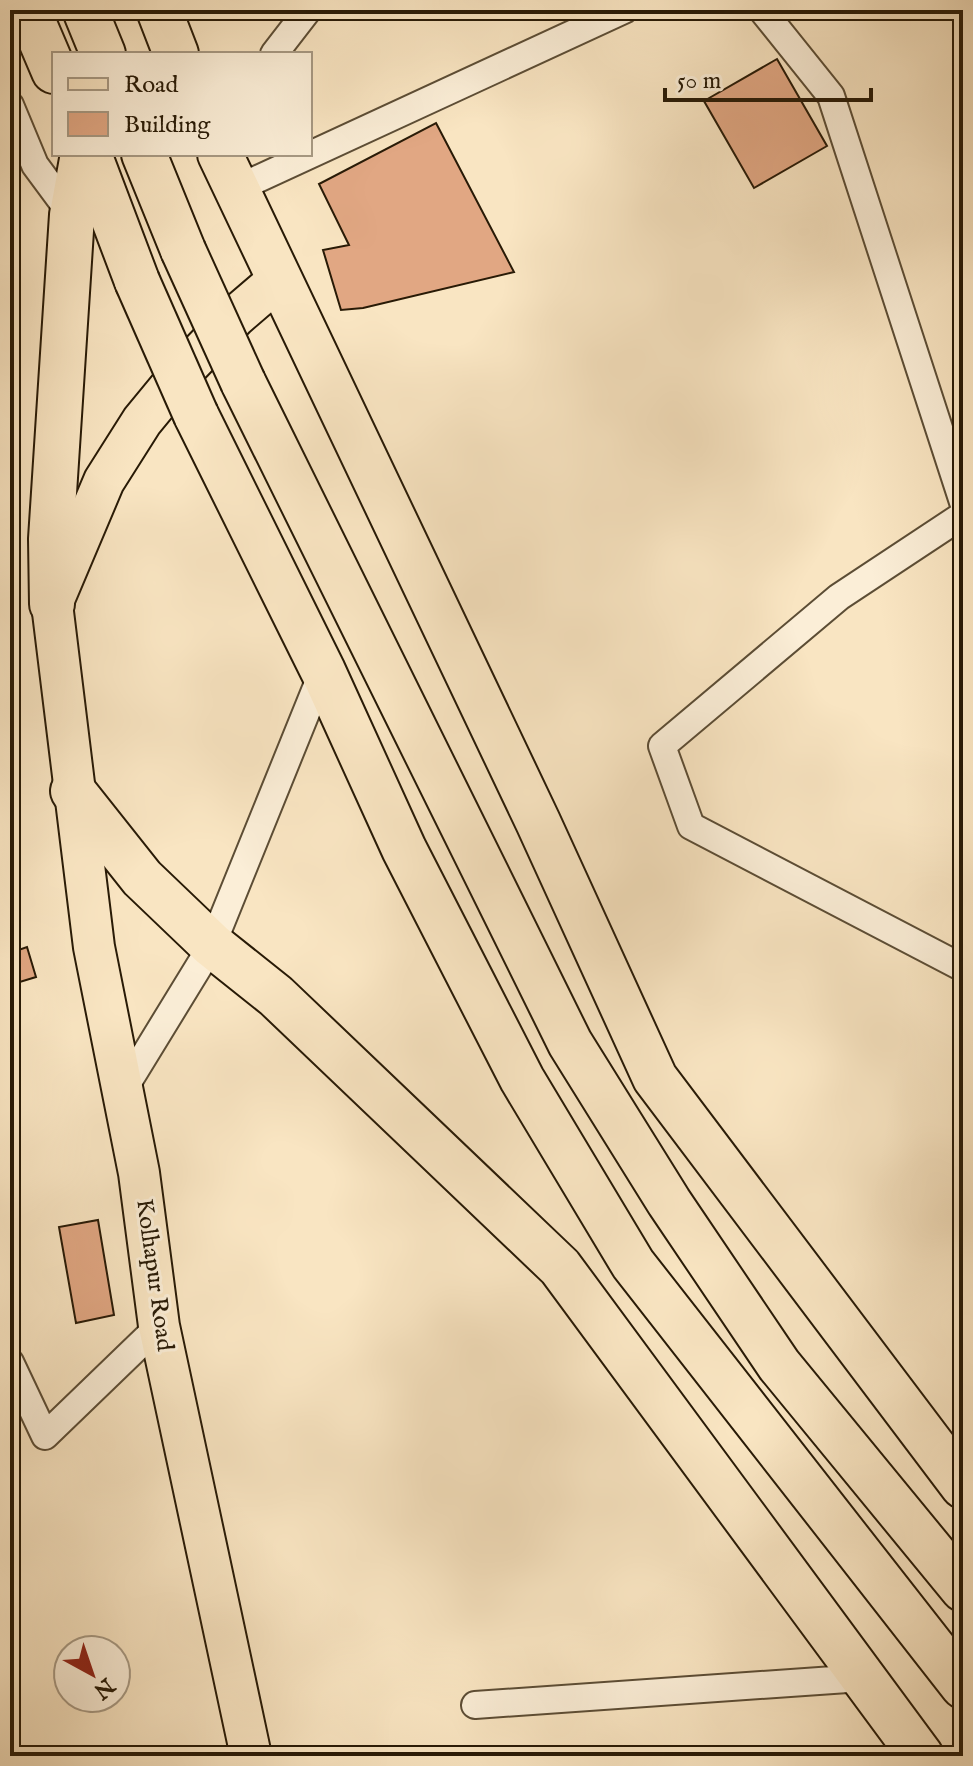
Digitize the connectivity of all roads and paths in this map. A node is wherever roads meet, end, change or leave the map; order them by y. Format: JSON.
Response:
{"nodes":[{"id":1,"x":28,"y":10,"type":"edge"},
{"id":2,"x":85,"y":10,"type":"edge"},
{"id":3,"x":159,"y":10,"type":"edge"},
{"id":4,"x":308,"y":10,"type":"edge"},
{"id":5,"x":624,"y":10,"type":"edge"},
{"id":6,"x":762,"y":10,"type":"edge"},
{"id":7,"x":102,"y":52,"type":"edge"},
{"id":8,"x":175,"y":52,"type":"edge"},
{"id":9,"x":276,"y":52,"type":"edge"},
{"id":10,"x":52,"y":66,"type":"edge"},
{"id":11,"x":10,"y":105,"type":"edge"},
{"id":12,"x":312,"y":137,"type":"edge"},
{"id":13,"x":83,"y":156,"type":"edge"},
{"id":14,"x":90,"y":156,"type":"edge"},
{"id":15,"x":145,"y":156,"type":"edge"},
{"id":16,"x":265,"y":156,"type":"edge"},
{"id":17,"x":228,"y":171,"type":"edge"},
{"id":18,"x":72,"y":215,"type":"junction"},
{"id":19,"x":279,"y":279,"type":"junction"},
{"id":20,"x":963,"y":502,"type":"edge"},
{"id":21,"x":963,"y":515,"type":"edge"},
{"id":22,"x":52,"y":604,"type":"junction"},
{"id":23,"x":323,"y":671,"type":"junction"},
{"id":24,"x":73,"y":791,"type":"junction"},
{"id":25,"x":212,"y":945,"type":"junction"},
{"id":26,"x":963,"y":968,"type":"edge"},
{"id":27,"x":122,"y":1092,"type":"junction"},
{"id":28,"x":159,"y":1326,"type":"junction"},
{"id":29,"x":10,"y":1362,"type":"edge"},
{"id":30,"x":963,"y":1486,"type":"edge"},
{"id":31,"x":963,"y":1589,"type":"edge"},
{"id":32,"x":862,"y":1678,"type":"junction"},
{"id":33,"x":963,"y":1686,"type":"edge"},
{"id":34,"x":475,"y":1705,"type":"dead end"},
{"id":35,"x":246,"y":1754,"type":"edge"},
{"id":36,"x":921,"y":1756,"type":"edge"}],
"edges":[{"from":1,"to":10,"type":"highway"},
{"from":2,"to":7,"type":"highway"},
{"from":3,"to":8,"type":"highway"},
{"from":4,"to":9,"type":"street"},
{"from":5,"to":12,"type":"street"},
{"from":6,"to":20,"type":"street"},
{"from":11,"to":18,"type":"street"},
{"from":13,"to":18,"type":"highway"},
{"from":14,"to":23,"type":"highway","bridge":true},
{"from":15,"to":31,"type":"highway","bridge":true},
{"from":16,"to":17,"type":"street"},
{"from":17,"to":19,"type":"highway"},
{"from":18,"to":22,"type":"highway"},
{"from":19,"to":22,"type":"main road"},
{"from":19,"to":30,"type":"highway"},
{"from":21,"to":26,"type":"street"},
{"from":22,"to":24,"type":"main road","name":"Kolhapur Road"},
{"from":23,"to":25,"type":"street"},
{"from":23,"to":33,"type":"highway"},
{"from":24,"to":25,"type":"highway"},
{"from":24,"to":27,"type":"main road","name":"Kolhapur Road"},
{"from":25,"to":27,"type":"street"},
{"from":25,"to":32,"type":"highway"},
{"from":27,"to":28,"type":"main road","name":"Kolhapur Road"},
{"from":28,"to":29,"type":"street"},
{"from":28,"to":35,"type":"main road","name":"Kolhapur Road"},
{"from":32,"to":34,"type":"street"},
{"from":32,"to":36,"type":"highway"}]}
